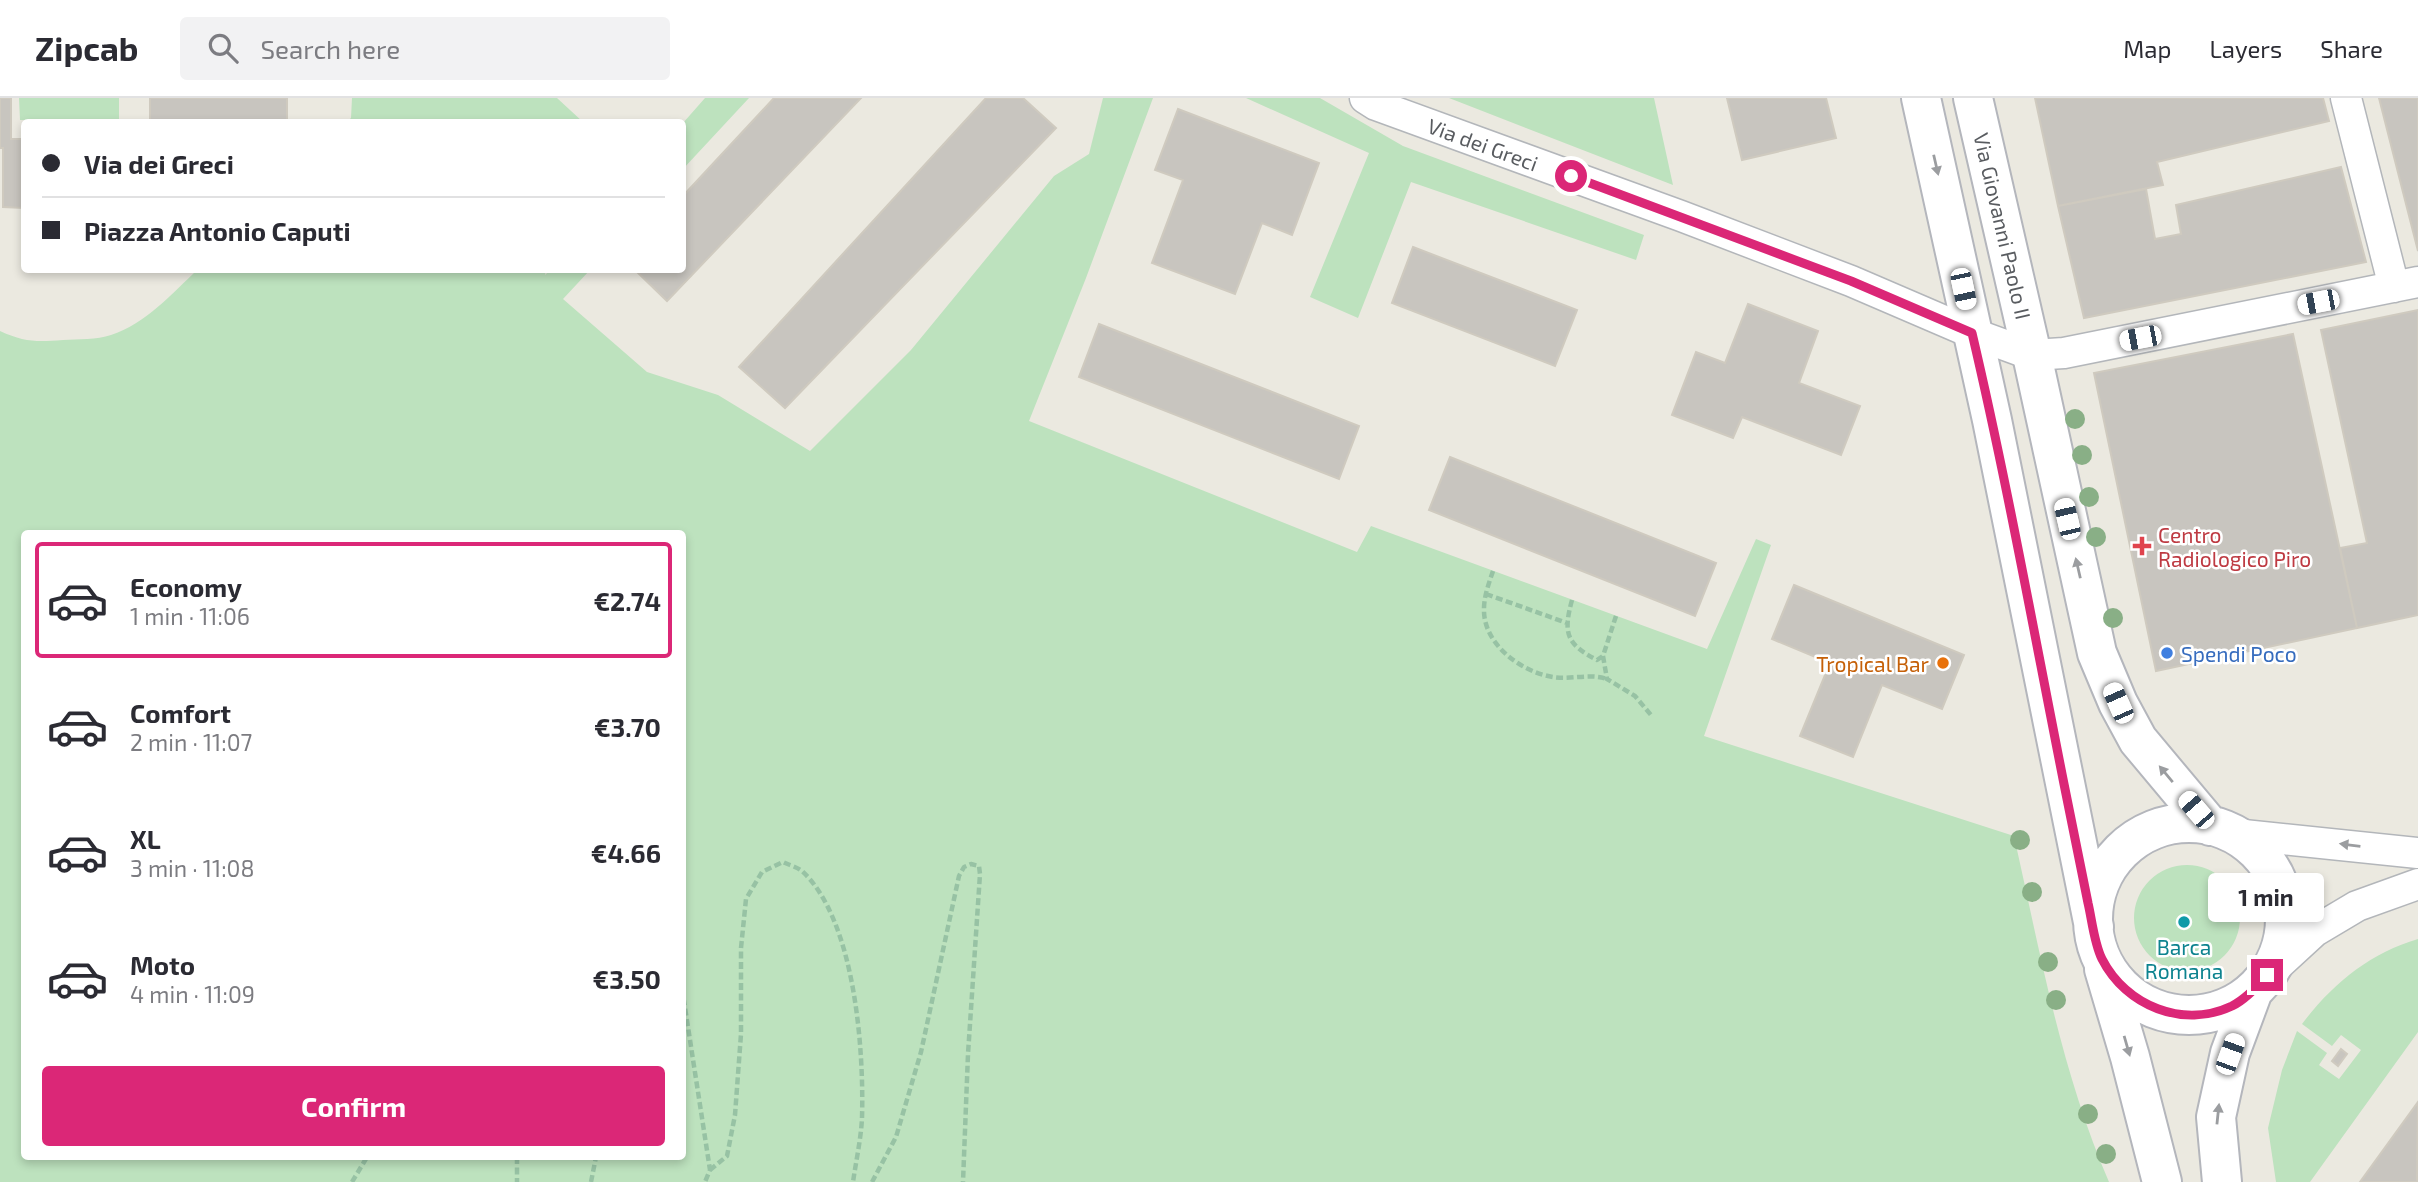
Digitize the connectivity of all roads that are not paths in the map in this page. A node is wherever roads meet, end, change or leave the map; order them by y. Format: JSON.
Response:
{"nodes":[{"id":1,"x":1365,"y":98,"type":"edge"},
{"id":2,"x":1921,"y":98,"type":"edge"},
{"id":3,"x":1973,"y":98,"type":"edge"},
{"id":4,"x":2346,"y":98,"type":"edge"},
{"id":5,"x":2406,"y":284,"type":"edge"},
{"id":6,"x":1972,"y":333,"type":"junction"},
{"id":7,"x":2032,"y":355,"type":"junction"},
{"id":8,"x":2222,"y":830,"type":"junction"},
{"id":9,"x":2418,"y":853,"type":"edge"},
{"id":10,"x":2418,"y":884,"type":"edge"},
{"id":11,"x":2097,"y":942,"type":"junction"},
{"id":12,"x":2260,"y":983,"type":"junction"},
{"id":13,"x":2162,"y":1182,"type":"edge"},
{"id":14,"x":2221,"y":1182,"type":"edge"}],
"edges":[{"from":1,"to":6,"type":"street","name":"Via dei Greci"},
{"from":2,"to":6,"type":"street","one_way":true},
{"from":3,"to":7,"type":"street","name":"Via Giovanni Paolo II"},
{"from":4,"to":5,"type":"street"},
{"from":5,"to":7,"type":"street"},
{"from":6,"to":7,"type":"street","name":"Via dei Greci"},
{"from":6,"to":11,"type":"street"},
{"from":8,"to":7,"type":"street","name":"Via Giovanni Paolo II","one_way":true},
{"from":9,"to":8,"type":"street","one_way":true},
{"from":8,"to":11,"type":"street"},
{"from":8,"to":12,"type":"street"},
{"from":10,"to":12,"type":"street"},
{"from":11,"to":12,"type":"street"},
{"from":11,"to":13,"type":"street","one_way":true},
{"from":14,"to":12,"type":"street","one_way":true}]}
